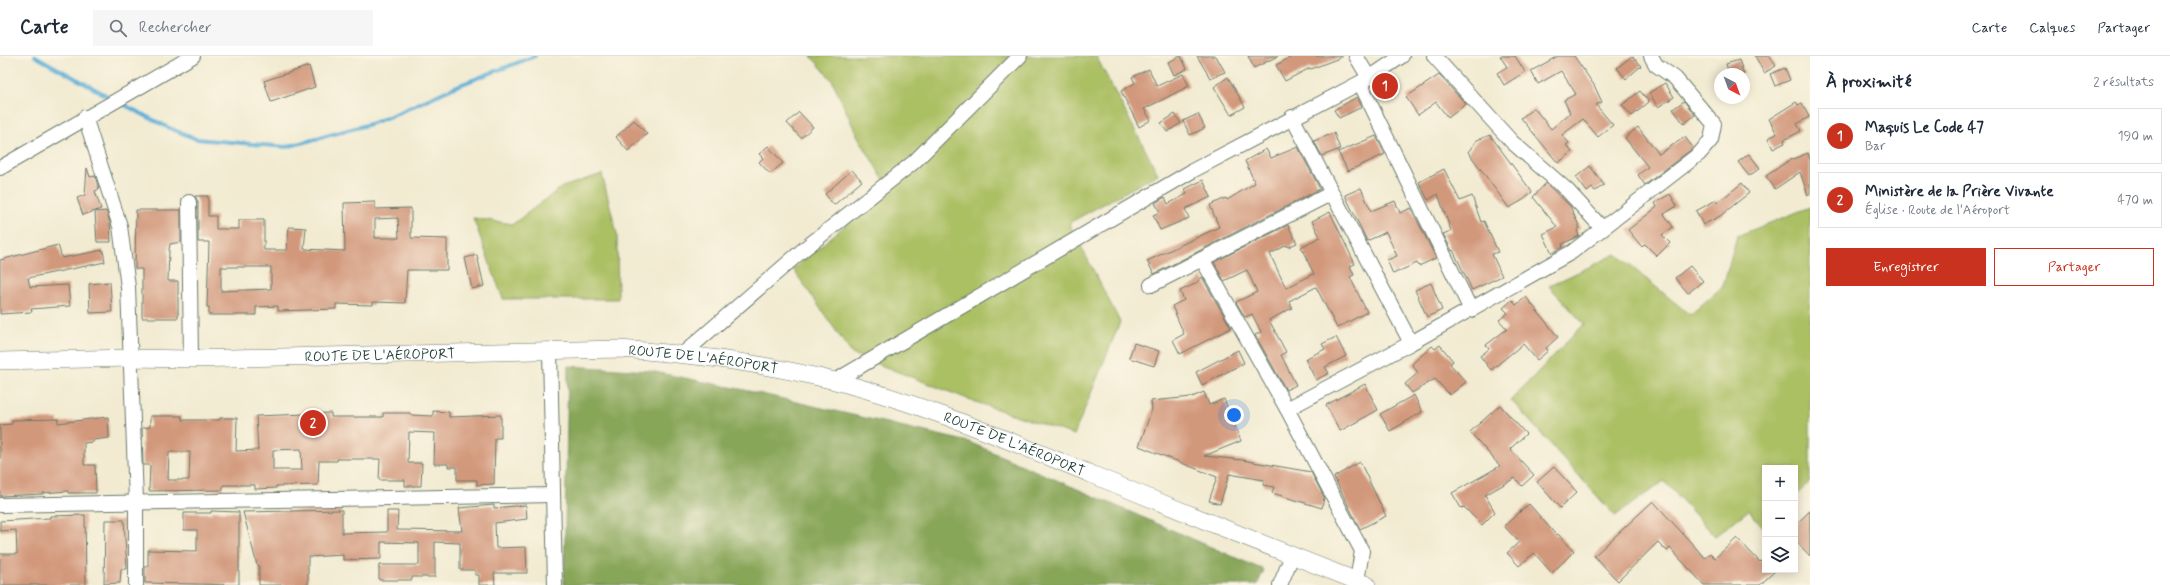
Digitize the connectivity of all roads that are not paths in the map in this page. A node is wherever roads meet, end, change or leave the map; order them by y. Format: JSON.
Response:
{"nodes":[{"id":1,"x":184,"y":56,"type":"edge"},
{"id":2,"x":193,"y":56,"type":"edge"},
{"id":3,"x":1020,"y":56,"type":"edge"},
{"id":4,"x":1356,"y":56,"type":"edge"},
{"id":5,"x":1402,"y":56,"type":"edge"},
{"id":6,"x":1434,"y":56,"type":"edge"},
{"id":7,"x":1651,"y":56,"type":"edge"},
{"id":8,"x":164,"y":72,"type":"junction"},
{"id":9,"x":1364,"y":81,"type":"junction"},
{"id":10,"x":85,"y":117,"type":"junction"},
{"id":11,"x":1292,"y":117,"type":"junction"},
{"id":12,"x":0,"y":168,"type":"edge"},
{"id":13,"x":1332,"y":194,"type":"junction"},
{"id":14,"x":190,"y":202,"type":"dead end"},
{"id":15,"x":1603,"y":229,"type":"junction"},
{"id":16,"x":1202,"y":259,"type":"junction"},
{"id":17,"x":1151,"y":285,"type":"dead end"},
{"id":18,"x":1471,"y":310,"type":"junction"},
{"id":19,"x":1411,"y":343,"type":"junction"},
{"id":20,"x":550,"y":350,"type":"junction"},
{"id":21,"x":684,"y":353,"type":"junction"},
{"id":22,"x":130,"y":358,"type":"junction"},
{"id":23,"x":191,"y":359,"type":"junction"},
{"id":24,"x":0,"y":361,"type":"edge"},
{"id":25,"x":835,"y":381,"type":"junction"},
{"id":26,"x":1287,"y":409,"type":"junction"},
{"id":27,"x":553,"y":495,"type":"junction"},
{"id":28,"x":136,"y":501,"type":"junction"},
{"id":29,"x":0,"y":505,"type":"edge"},
{"id":30,"x":1292,"y":556,"type":"junction"},
{"id":31,"x":1362,"y":583,"type":"edge"},
{"id":32,"x":136,"y":585,"type":"edge"},
{"id":33,"x":555,"y":585,"type":"edge"},
{"id":34,"x":1280,"y":585,"type":"edge"}],
"edges":[{"from":1,"to":8,"type":"street"},
{"from":2,"to":8,"type":"street"},
{"from":3,"to":21,"type":"street"},
{"from":4,"to":9,"type":"street"},
{"from":5,"to":9,"type":"street"},
{"from":6,"to":15,"type":"street"},
{"from":7,"to":15,"type":"street"},
{"from":8,"to":10,"type":"street"},
{"from":9,"to":11,"type":"street"},
{"from":9,"to":18,"type":"street"},
{"from":10,"to":12,"type":"street"},
{"from":10,"to":22,"type":"street"},
{"from":11,"to":13,"type":"street"},
{"from":11,"to":25,"type":"street"},
{"from":13,"to":16,"type":"street"},
{"from":13,"to":19,"type":"street"},
{"from":14,"to":23,"type":"street"},
{"from":15,"to":18,"type":"street"},
{"from":16,"to":17,"type":"street"},
{"from":16,"to":26,"type":"street"},
{"from":18,"to":19,"type":"street"},
{"from":19,"to":26,"type":"street"},
{"from":20,"to":21,"type":"main road","name":"ROUTE DE L'AÉROPORT"},
{"from":20,"to":23,"type":"main road","name":"ROUTE DE L'AÉROPORT"},
{"from":20,"to":27,"type":"street"},
{"from":21,"to":25,"type":"main road","name":"ROUTE DE L'AÉROPORT"},
{"from":22,"to":23,"type":"main road","name":"ROUTE DE L'AÉROPORT"},
{"from":22,"to":24,"type":"main road","name":"ROUTE DE L'AÉROPORT"},
{"from":22,"to":28,"type":"street"},
{"from":25,"to":30,"type":"main road","name":"ROUTE DE L'AÉROPORT"},
{"from":26,"to":31,"type":"street"},
{"from":27,"to":28,"type":"street"},
{"from":27,"to":33,"type":"street"},
{"from":28,"to":29,"type":"street"},
{"from":28,"to":32,"type":"street"},
{"from":30,"to":31,"type":"main road","name":"ROUTE DE L'AÉROPORT"},
{"from":30,"to":34,"type":"street"}]}
